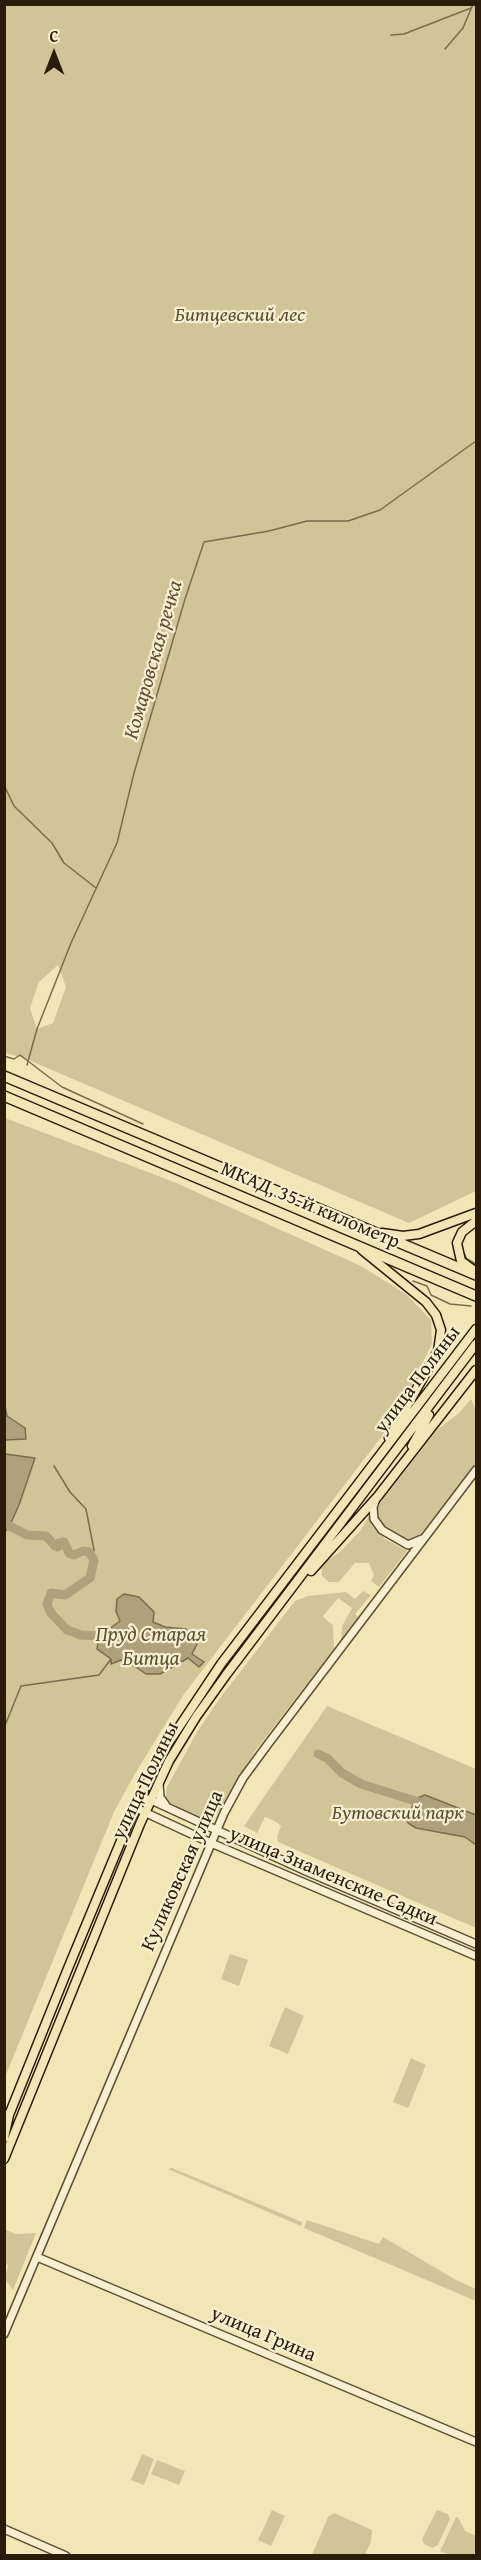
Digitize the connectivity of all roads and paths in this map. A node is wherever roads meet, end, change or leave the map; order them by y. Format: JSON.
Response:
{"nodes":[{"id":1,"x":4,"y":1076,"type":"edge"},
{"id":2,"x":4,"y":1096,"type":"edge"},
{"id":3,"x":477,"y":1213,"type":"edge"},
{"id":4,"x":477,"y":1221,"type":"edge"},
{"id":5,"x":357,"y":1225,"type":"junction"},
{"id":6,"x":341,"y":1239,"type":"junction"},
{"id":7,"x":477,"y":1273,"type":"edge"},
{"id":8,"x":477,"y":1296,"type":"edge"},
{"id":9,"x":477,"y":1329,"type":"edge"},
{"id":10,"x":477,"y":1344,"type":"edge"},
{"id":11,"x":477,"y":1370,"type":"edge"},
{"id":12,"x":442,"y":1391,"type":"junction"},
{"id":13,"x":380,"y":1459,"type":"junction"},
{"id":14,"x":400,"y":1467,"type":"junction"},
{"id":15,"x":477,"y":1470,"type":"edge"},
{"id":16,"x":378,"y":1496,"type":"junction"},
{"id":17,"x":426,"y":1536,"type":"junction"},
{"id":18,"x":287,"y":1596,"type":"junction"},
{"id":19,"x":159,"y":1783,"type":"junction"},
{"id":20,"x":151,"y":1800,"type":"junction"},
{"id":21,"x":138,"y":1801,"type":"junction"},
{"id":22,"x":169,"y":1809,"type":"junction"},
{"id":23,"x":145,"y":1812,"type":"junction"},
{"id":24,"x":161,"y":1819,"type":"junction"},
{"id":25,"x":140,"y":1824,"type":"junction"},
{"id":26,"x":216,"y":1831,"type":"junction"},
{"id":27,"x":211,"y":1843,"type":"junction"},
{"id":28,"x":397,"y":1910,"type":"junction"},
{"id":29,"x":380,"y":1915,"type":"junction"},
{"id":30,"x":477,"y":1944,"type":"edge"},
{"id":31,"x":477,"y":1956,"type":"edge"},
{"id":32,"x":4,"y":2138,"type":"edge"},
{"id":33,"x":4,"y":2159,"type":"edge"},
{"id":34,"x":37,"y":2257,"type":"junction"},
{"id":35,"x":4,"y":2334,"type":"edge"},
{"id":36,"x":477,"y":2442,"type":"edge"},
{"id":37,"x":4,"y":2529,"type":"edge"},
{"id":38,"x":66,"y":2556,"type":"edge"}],
"edges":[{"from":1,"to":5,"type":"highway","name":"МКАД, 35-й километр"},
{"from":2,"to":6,"type":"highway","name":"МКАД, 35-й километр"},
{"from":3,"to":5,"type":"main road"},
{"from":4,"to":7,"type":"main road"},
{"from":5,"to":7,"type":"highway","name":"МКАД, 35-й километр"},
{"from":6,"to":8,"type":"highway","name":"МКАД, 35-й километр"},
{"from":6,"to":13,"type":"main road"},
{"from":9,"to":13,"type":"main road","name":"улица Поляны"},
{"from":10,"to":12,"type":"main road","name":"улица Поляны"},
{"from":11,"to":14,"type":"main road"},
{"from":12,"to":14,"type":"main road"},
{"from":12,"to":18,"type":"main road","name":"улица Поляны"},
{"from":13,"to":21,"type":"main road","name":"улица Поляны"},
{"from":14,"to":16,"type":"main road"},
{"from":15,"to":17,"type":"street","name":"Куликовская улица"},
{"from":16,"to":17,"type":"street"},
{"from":16,"to":18,"type":"main road"},
{"from":17,"to":26,"type":"street","name":"Куликовская улица"},
{"from":18,"to":19,"type":"main road","name":"улица Поляны"},
{"from":19,"to":20,"type":"main road","name":"улица Поляны"},
{"from":19,"to":22,"type":"street"},
{"from":20,"to":21,"type":"street"},
{"from":20,"to":22,"type":"street","name":"улица Знаменские Садки"},
{"from":20,"to":23,"type":"main road","name":"улица Поляны"},
{"from":21,"to":23,"type":"street"},
{"from":21,"to":32,"type":"main road","name":"улица Поляны"},
{"from":22,"to":26,"type":"street","name":"улица Знаменские Садки"},
{"from":23,"to":24,"type":"street","name":"улица Знаменские Садки"},
{"from":23,"to":25,"type":"main road","name":"улица Поляны"},
{"from":24,"to":25,"type":"street"},
{"from":24,"to":27,"type":"street","name":"улица Знаменские Садки"},
{"from":25,"to":33,"type":"main road","name":"улица Поляны"},
{"from":26,"to":27,"type":"street","name":"Куликовская улица"},
{"from":26,"to":28,"type":"street","name":"улица Знаменские Садки"},
{"from":27,"to":29,"type":"street","name":"улица Знаменские Садки"},
{"from":27,"to":34,"type":"street","name":"Куликовская улица"},
{"from":28,"to":29,"type":"street"},
{"from":28,"to":30,"type":"street","name":"улица Знаменские Садки"},
{"from":29,"to":31,"type":"street","name":"улица Знаменские Садки"},
{"from":34,"to":35,"type":"street","name":"Куликовская улица"},
{"from":34,"to":36,"type":"street","name":"улица Грина"},
{"from":37,"to":38,"type":"street"}]}
